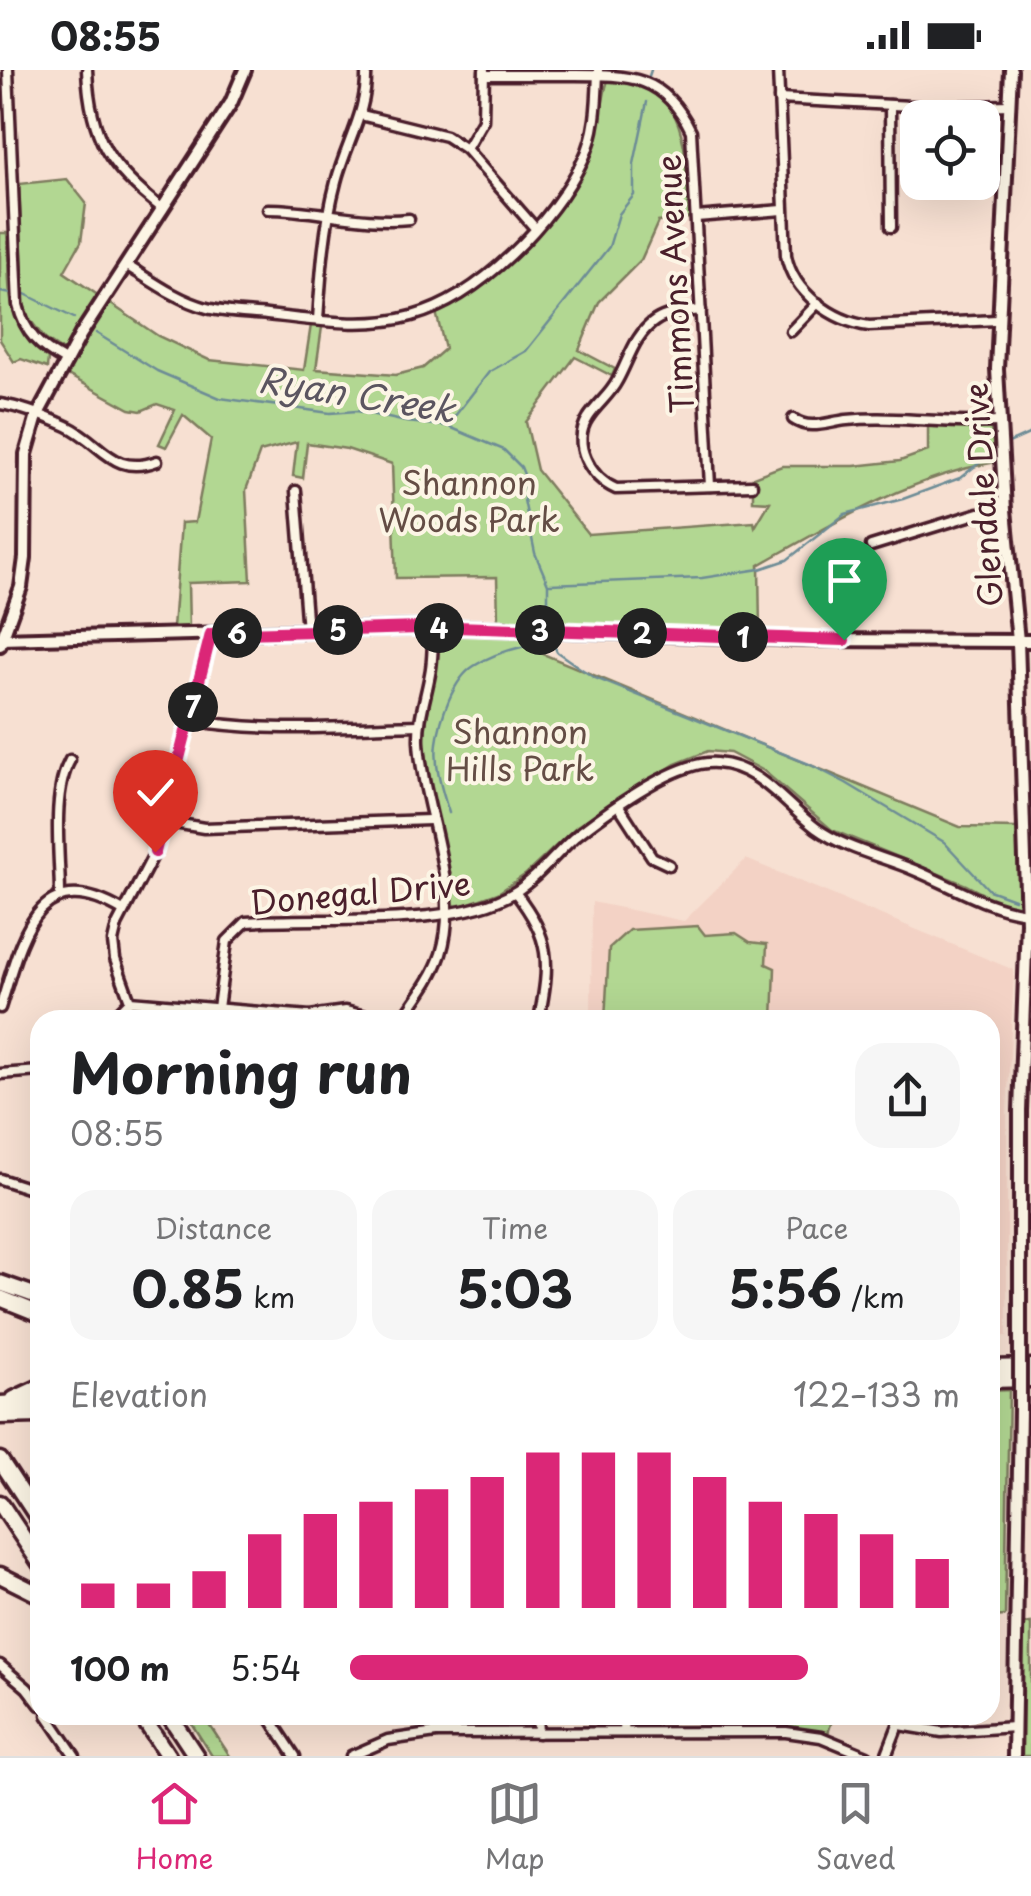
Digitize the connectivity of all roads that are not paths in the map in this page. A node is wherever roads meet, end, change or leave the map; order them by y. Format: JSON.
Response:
{"nodes":[{"id":1,"x":8,"y":70,"type":"edge"},
{"id":2,"x":87,"y":70,"type":"edge"},
{"id":3,"x":245,"y":70,"type":"edge"},
{"id":4,"x":366,"y":70,"type":"edge"},
{"id":5,"x":778,"y":70,"type":"edge"},
{"id":6,"x":1012,"y":70,"type":"edge"},
{"id":7,"x":598,"y":72,"type":"edge"},
{"id":8,"x":484,"y":73,"type":"edge"},
{"id":9,"x":779,"y":99,"type":"junction"},
{"id":10,"x":890,"y":105,"type":"junction"},
{"id":11,"x":1010,"y":105,"type":"junction"},
{"id":12,"x":361,"y":115,"type":"junction"},
{"id":13,"x":466,"y":148,"type":"junction"},
{"id":14,"x":0,"y":180,"type":"edge"},
{"id":15,"x":12,"y":180,"type":"junction"},
{"id":16,"x":163,"y":209,"type":"junction"},
{"id":17,"x":268,"y":210,"type":"dead end"},
{"id":18,"x":783,"y":210,"type":"junction"},
{"id":19,"x":329,"y":214,"type":"junction"},
{"id":20,"x":696,"y":217,"type":"junction"},
{"id":21,"x":410,"y":219,"type":"dead end"},
{"id":22,"x":891,"y":227,"type":"dead end"},
{"id":23,"x":535,"y":228,"type":"junction"},
{"id":24,"x":126,"y":265,"type":"junction"},
{"id":25,"x":818,"y":302,"type":"junction"},
{"id":26,"x":701,"y":310,"type":"junction"},
{"id":27,"x":318,"y":320,"type":"junction"},
{"id":28,"x":997,"y":320,"type":"junction"},
{"id":29,"x":791,"y":331,"type":"dead end"},
{"id":30,"x":65,"y":361,"type":"junction"},
{"id":31,"x":0,"y":404,"type":"edge"},
{"id":32,"x":37,"y":416,"type":"junction"},
{"id":33,"x":793,"y":419,"type":"dead end"},
{"id":34,"x":999,"y":422,"type":"junction"},
{"id":35,"x":157,"y":460,"type":"dead end"},
{"id":36,"x":752,"y":485,"type":"dead end"},
{"id":37,"x":710,"y":486,"type":"junction"},
{"id":38,"x":296,"y":491,"type":"dead end"},
{"id":39,"x":1005,"y":510,"type":"junction"},
{"id":40,"x":871,"y":546,"type":"dead end"},
{"id":41,"x":433,"y":628,"type":"junction"},
{"id":42,"x":307,"y":631,"type":"junction"},
{"id":43,"x":211,"y":634,"type":"junction"},
{"id":44,"x":1,"y":641,"type":"edge"},
{"id":45,"x":1018,"y":641,"type":"junction"},
{"id":46,"x":1031,"y":641,"type":"edge"},
{"id":47,"x":190,"y":720,"type":"junction"},
{"id":48,"x":419,"y":725,"type":"junction"},
{"id":49,"x":70,"y":760,"type":"dead end"},
{"id":50,"x":619,"y":806,"type":"junction"},
{"id":51,"x":430,"y":820,"type":"junction"},
{"id":52,"x":163,"y":821,"type":"junction"},
{"id":53,"x":669,"y":865,"type":"dead end"},
{"id":54,"x":516,"y":892,"type":"junction"},
{"id":55,"x":60,"y":895,"type":"junction"},
{"id":56,"x":123,"y":912,"type":"junction"},
{"id":57,"x":1026,"y":913,"type":"junction"},
{"id":58,"x":446,"y":914,"type":"junction"},
{"id":59,"x":130,"y":1001,"type":"junction"},
{"id":60,"x":0,"y":1008,"type":"edge"},
{"id":61,"x":218,"y":1008,"type":"junction"},
{"id":62,"x":121,"y":1010,"type":"edge"},
{"id":63,"x":241,"y":1010,"type":"edge"},
{"id":64,"x":408,"y":1010,"type":"edge"},
{"id":65,"x":541,"y":1010,"type":"edge"},
{"id":66,"x":30,"y":1072,"type":"edge"},
{"id":67,"x":0,"y":1074,"type":"edge"},
{"id":68,"x":0,"y":1179,"type":"edge"},
{"id":69,"x":30,"y":1189,"type":"edge"},
{"id":70,"x":0,"y":1282,"type":"edge"},
{"id":71,"x":30,"y":1293,"type":"edge"},
{"id":72,"x":0,"y":1298,"type":"edge"},
{"id":73,"x":30,"y":1310,"type":"edge"},
{"id":74,"x":1031,"y":1367,"type":"edge"},
{"id":75,"x":1000,"y":1368,"type":"edge"},
{"id":76,"x":1031,"y":1379,"type":"edge"},
{"id":77,"x":1000,"y":1380,"type":"edge"},
{"id":78,"x":30,"y":1392,"type":"edge"},
{"id":79,"x":30,"y":1404,"type":"edge"},
{"id":80,"x":2,"y":1408,"type":"edge"},
{"id":81,"x":30,"y":1412,"type":"edge"},
{"id":82,"x":0,"y":1460,"type":"edge"},
{"id":83,"x":0,"y":1503,"type":"edge"},
{"id":84,"x":30,"y":1505,"type":"edge"},
{"id":85,"x":30,"y":1548,"type":"edge"},
{"id":86,"x":0,"y":1575,"type":"edge"},
{"id":87,"x":30,"y":1590,"type":"edge"},
{"id":88,"x":0,"y":1665,"type":"edge"},
{"id":89,"x":30,"y":1692,"type":"edge"},
{"id":90,"x":54,"y":1725,"type":"edge"},
{"id":91,"x":148,"y":1725,"type":"edge"},
{"id":92,"x":178,"y":1725,"type":"edge"},
{"id":93,"x":275,"y":1725,"type":"edge"},
{"id":94,"x":436,"y":1725,"type":"edge"},
{"id":95,"x":538,"y":1725,"type":"edge"},
{"id":96,"x":624,"y":1725,"type":"edge"},
{"id":97,"x":900,"y":1725,"type":"joint"},
{"id":98,"x":1014,"y":1727,"type":"junction"},
{"id":99,"x":436,"y":1732,"type":"junction"},
{"id":100,"x":538,"y":1732,"type":"junction"},
{"id":101,"x":624,"y":1732,"type":"junction"},
{"id":102,"x":75,"y":1756,"type":"edge"},
{"id":103,"x":168,"y":1756,"type":"edge"},
{"id":104,"x":196,"y":1756,"type":"edge"},
{"id":105,"x":295,"y":1756,"type":"edge"},
{"id":106,"x":351,"y":1756,"type":"edge"},
{"id":107,"x":867,"y":1756,"type":"edge"},
{"id":108,"x":886,"y":1756,"type":"edge"},
{"id":109,"x":1014,"y":1756,"type":"edge"}],
"edges":[{"from":1,"to":15,"type":"street"},
{"from":2,"to":16,"type":"street"},
{"from":3,"to":16,"type":"street"},
{"from":4,"to":12,"type":"street"},
{"from":5,"to":9,"type":"street"},
{"from":6,"to":11,"type":"street","name":"Glendale Drive"},
{"from":7,"to":8,"type":"street","name":"Timmons Avenue"},
{"from":7,"to":20,"type":"street","name":"Timmons Avenue"},
{"from":7,"to":23,"type":"street"},
{"from":8,"to":13,"type":"street"},
{"from":9,"to":10,"type":"street"},
{"from":9,"to":18,"type":"street"},
{"from":10,"to":11,"type":"street"},
{"from":10,"to":22,"type":"street"},
{"from":11,"to":28,"type":"street","name":"Glendale Drive"},
{"from":12,"to":13,"type":"street"},
{"from":12,"to":19,"type":"street"},
{"from":13,"to":23,"type":"street"},
{"from":14,"to":15,"type":"street"},
{"from":15,"to":30,"type":"street"},
{"from":16,"to":24,"type":"street"},
{"from":17,"to":19,"type":"street"},
{"from":18,"to":20,"type":"street"},
{"from":18,"to":25,"type":"street"},
{"from":19,"to":21,"type":"street"},
{"from":19,"to":27,"type":"street"},
{"from":20,"to":26,"type":"street","name":"Timmons Avenue"},
{"from":23,"to":27,"type":"street"},
{"from":24,"to":27,"type":"street"},
{"from":24,"to":30,"type":"street"},
{"from":25,"to":28,"type":"street"},
{"from":25,"to":29,"type":"street"},
{"from":26,"to":37,"type":"street","name":"Timmons Avenue"},
{"from":26,"to":37,"type":"street"},
{"from":28,"to":34,"type":"street","name":"Glendale Drive"},
{"from":30,"to":32,"type":"street"},
{"from":31,"to":32,"type":"street"},
{"from":32,"to":35,"type":"street"},
{"from":32,"to":44,"type":"street"},
{"from":33,"to":34,"type":"street"},
{"from":34,"to":39,"type":"street","name":"Glendale Drive"},
{"from":36,"to":37,"type":"street"},
{"from":38,"to":42,"type":"street"},
{"from":39,"to":40,"type":"street"},
{"from":39,"to":45,"type":"street","name":"Glendale Drive"},
{"from":41,"to":42,"type":"street"},
{"from":41,"to":45,"type":"street"},
{"from":41,"to":48,"type":"street"},
{"from":42,"to":43,"type":"street"},
{"from":43,"to":44,"type":"street"},
{"from":43,"to":47,"type":"street"},
{"from":45,"to":46,"type":"street"},
{"from":45,"to":57,"type":"street","name":"Glendale Drive"},
{"from":47,"to":48,"type":"street"},
{"from":47,"to":52,"type":"street"},
{"from":48,"to":51,"type":"street"},
{"from":49,"to":55,"type":"street"},
{"from":50,"to":53,"type":"street"},
{"from":50,"to":54,"type":"street","name":"Donegal Drive"},
{"from":50,"to":57,"type":"street","name":"Donegal Drive"},
{"from":51,"to":52,"type":"street"},
{"from":51,"to":58,"type":"street"},
{"from":52,"to":56,"type":"street"},
{"from":54,"to":58,"type":"street","name":"Donegal Drive"},
{"from":54,"to":65,"type":"street"},
{"from":55,"to":56,"type":"street"},
{"from":55,"to":60,"type":"street"},
{"from":56,"to":59,"type":"street"},
{"from":57,"to":98,"type":"street","name":"Glendale Drive","bridge":true},
{"from":58,"to":61,"type":"street","name":"Donegal Drive"},
{"from":58,"to":64,"type":"street"},
{"from":59,"to":61,"type":"street"},
{"from":59,"to":62,"type":"street"},
{"from":61,"to":63,"type":"street"},
{"from":66,"to":67,"type":"street"},
{"from":68,"to":69,"type":"street"},
{"from":70,"to":71,"type":"highway"},
{"from":72,"to":73,"type":"highway"},
{"from":74,"to":75,"type":"highway"},
{"from":76,"to":77,"type":"highway"},
{"from":78,"to":80,"type":"highway"},
{"from":79,"to":80,"type":"highway"},
{"from":80,"to":81,"type":"highway"},
{"from":82,"to":84,"type":"highway"},
{"from":83,"to":85,"type":"highway"},
{"from":86,"to":87,"type":"highway"},
{"from":88,"to":89,"type":"street"},
{"from":90,"to":102,"type":"street"},
{"from":91,"to":103,"type":"highway"},
{"from":92,"to":104,"type":"highway"},
{"from":93,"to":105,"type":"street"},
{"from":94,"to":99,"type":"street"},
{"from":95,"to":100,"type":"street"},
{"from":96,"to":101,"type":"street"},
{"from":97,"to":98,"type":"street"},
{"from":97,"to":108,"type":"street"},
{"from":98,"to":109,"type":"street","name":"Glendale Drive"},
{"from":99,"to":100,"type":"street"},
{"from":99,"to":106,"type":"street"},
{"from":100,"to":101,"type":"street"},
{"from":101,"to":107,"type":"street"}]}
